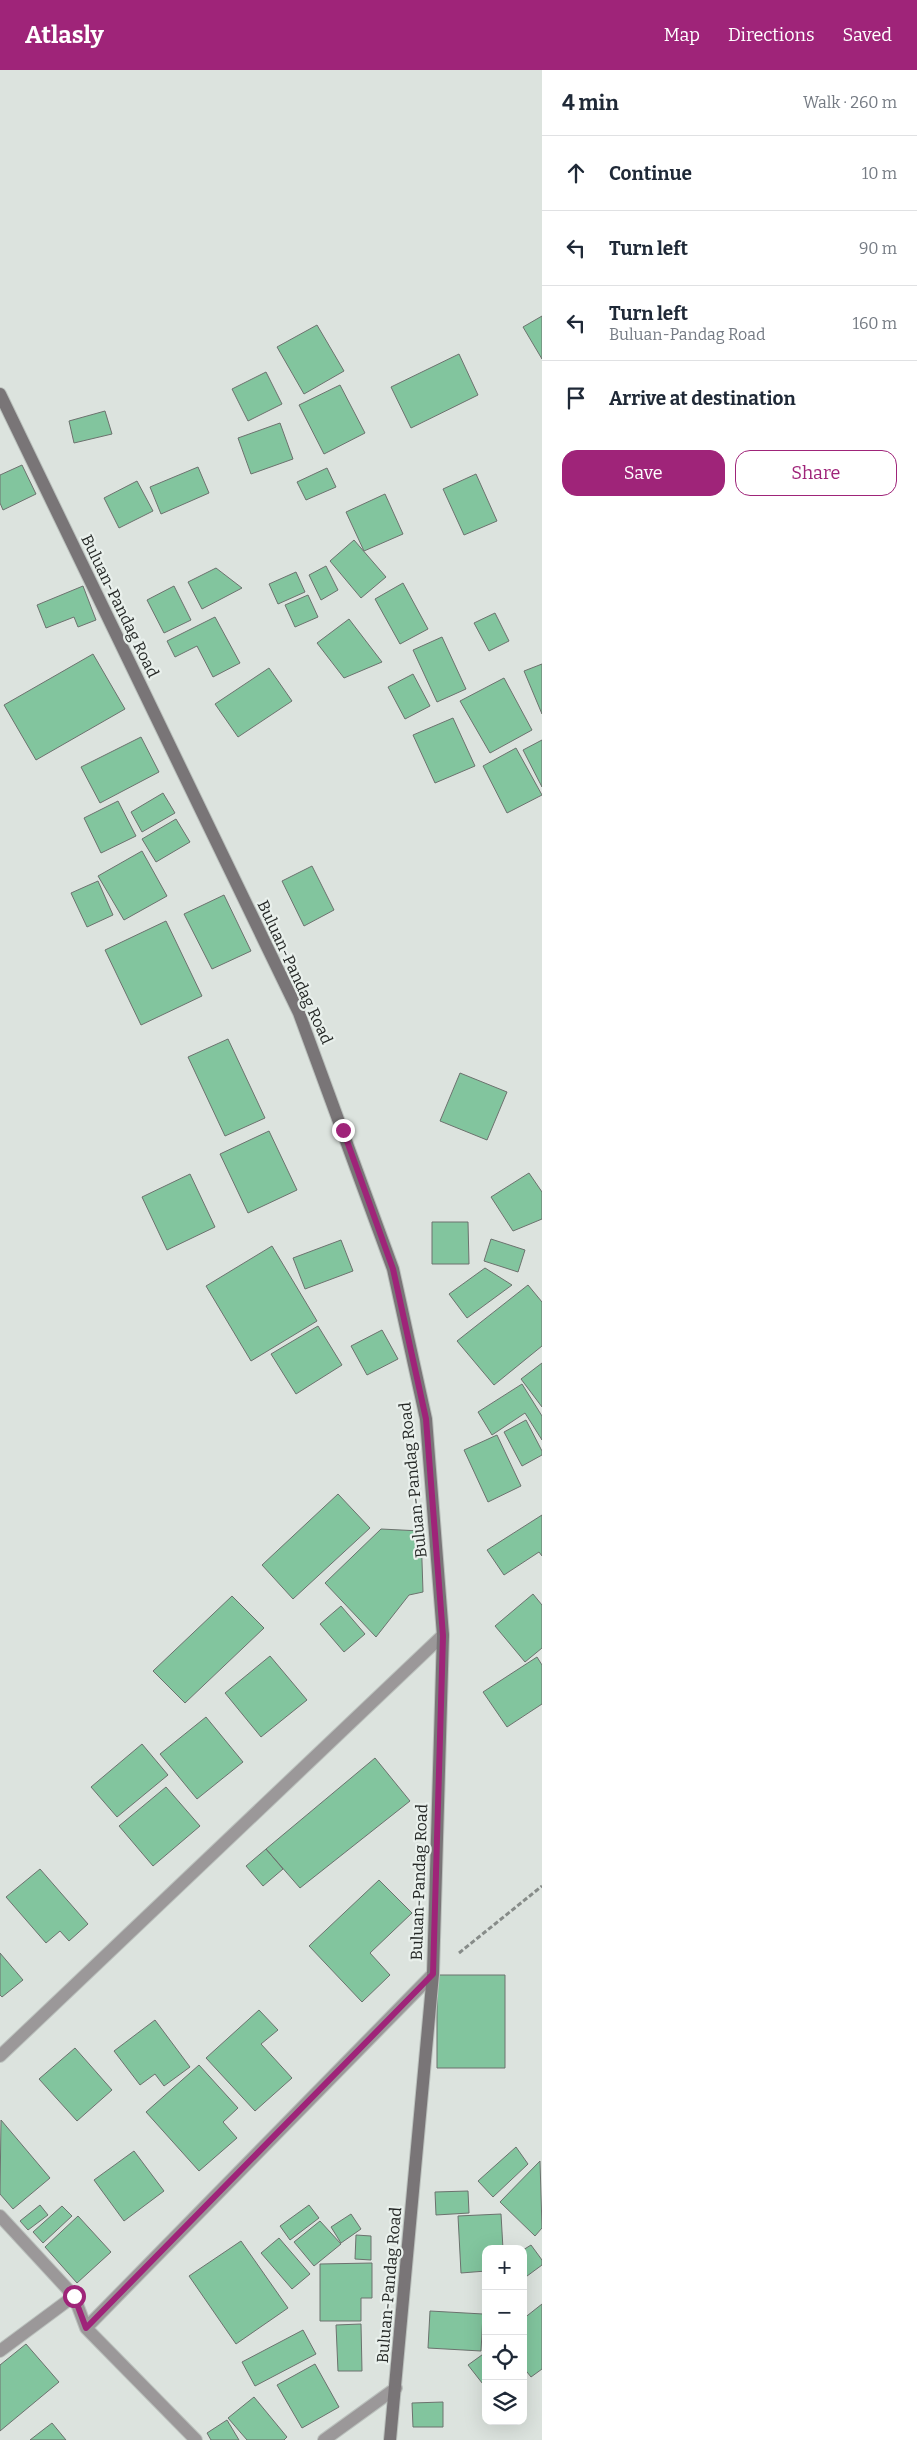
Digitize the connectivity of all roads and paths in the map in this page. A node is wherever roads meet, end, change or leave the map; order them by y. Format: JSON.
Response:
{"nodes":[{"id":1,"x":0,"y":394,"type":"edge"},
{"id":2,"x":443,"y":1636,"type":"junction"},
{"id":3,"x":542,"y":1886,"type":"edge"},
{"id":4,"x":433,"y":1974,"type":"junction"},
{"id":5,"x":0,"y":2056,"type":"edge"},
{"id":6,"x":0,"y":2216,"type":"edge"},
{"id":7,"x":74,"y":2296,"type":"junction"},
{"id":8,"x":86,"y":2328,"type":"junction"},
{"id":9,"x":0,"y":2351,"type":"edge"},
{"id":10,"x":396,"y":2388,"type":"junction"},
{"id":11,"x":196,"y":2440,"type":"edge"},
{"id":12,"x":324,"y":2440,"type":"edge"},
{"id":13,"x":390,"y":2440,"type":"edge"}],
"edges":[{"from":1,"to":2,"type":"main road","name":"Buluan-Pandag Road"},
{"from":2,"to":4,"type":"main road","name":"Buluan-Pandag Road"},
{"from":2,"to":5,"type":"street"},
{"from":3,"to":4,"type":"path"},
{"from":4,"to":8,"type":"street"},
{"from":4,"to":10,"type":"main road","name":"Buluan-Pandag Road"},
{"from":6,"to":7,"type":"street"},
{"from":7,"to":8,"type":"street"},
{"from":7,"to":9,"type":"street"},
{"from":8,"to":11,"type":"street"},
{"from":10,"to":12,"type":"street"},
{"from":10,"to":13,"type":"main road","name":"Buluan-Pandag Road"}]}
